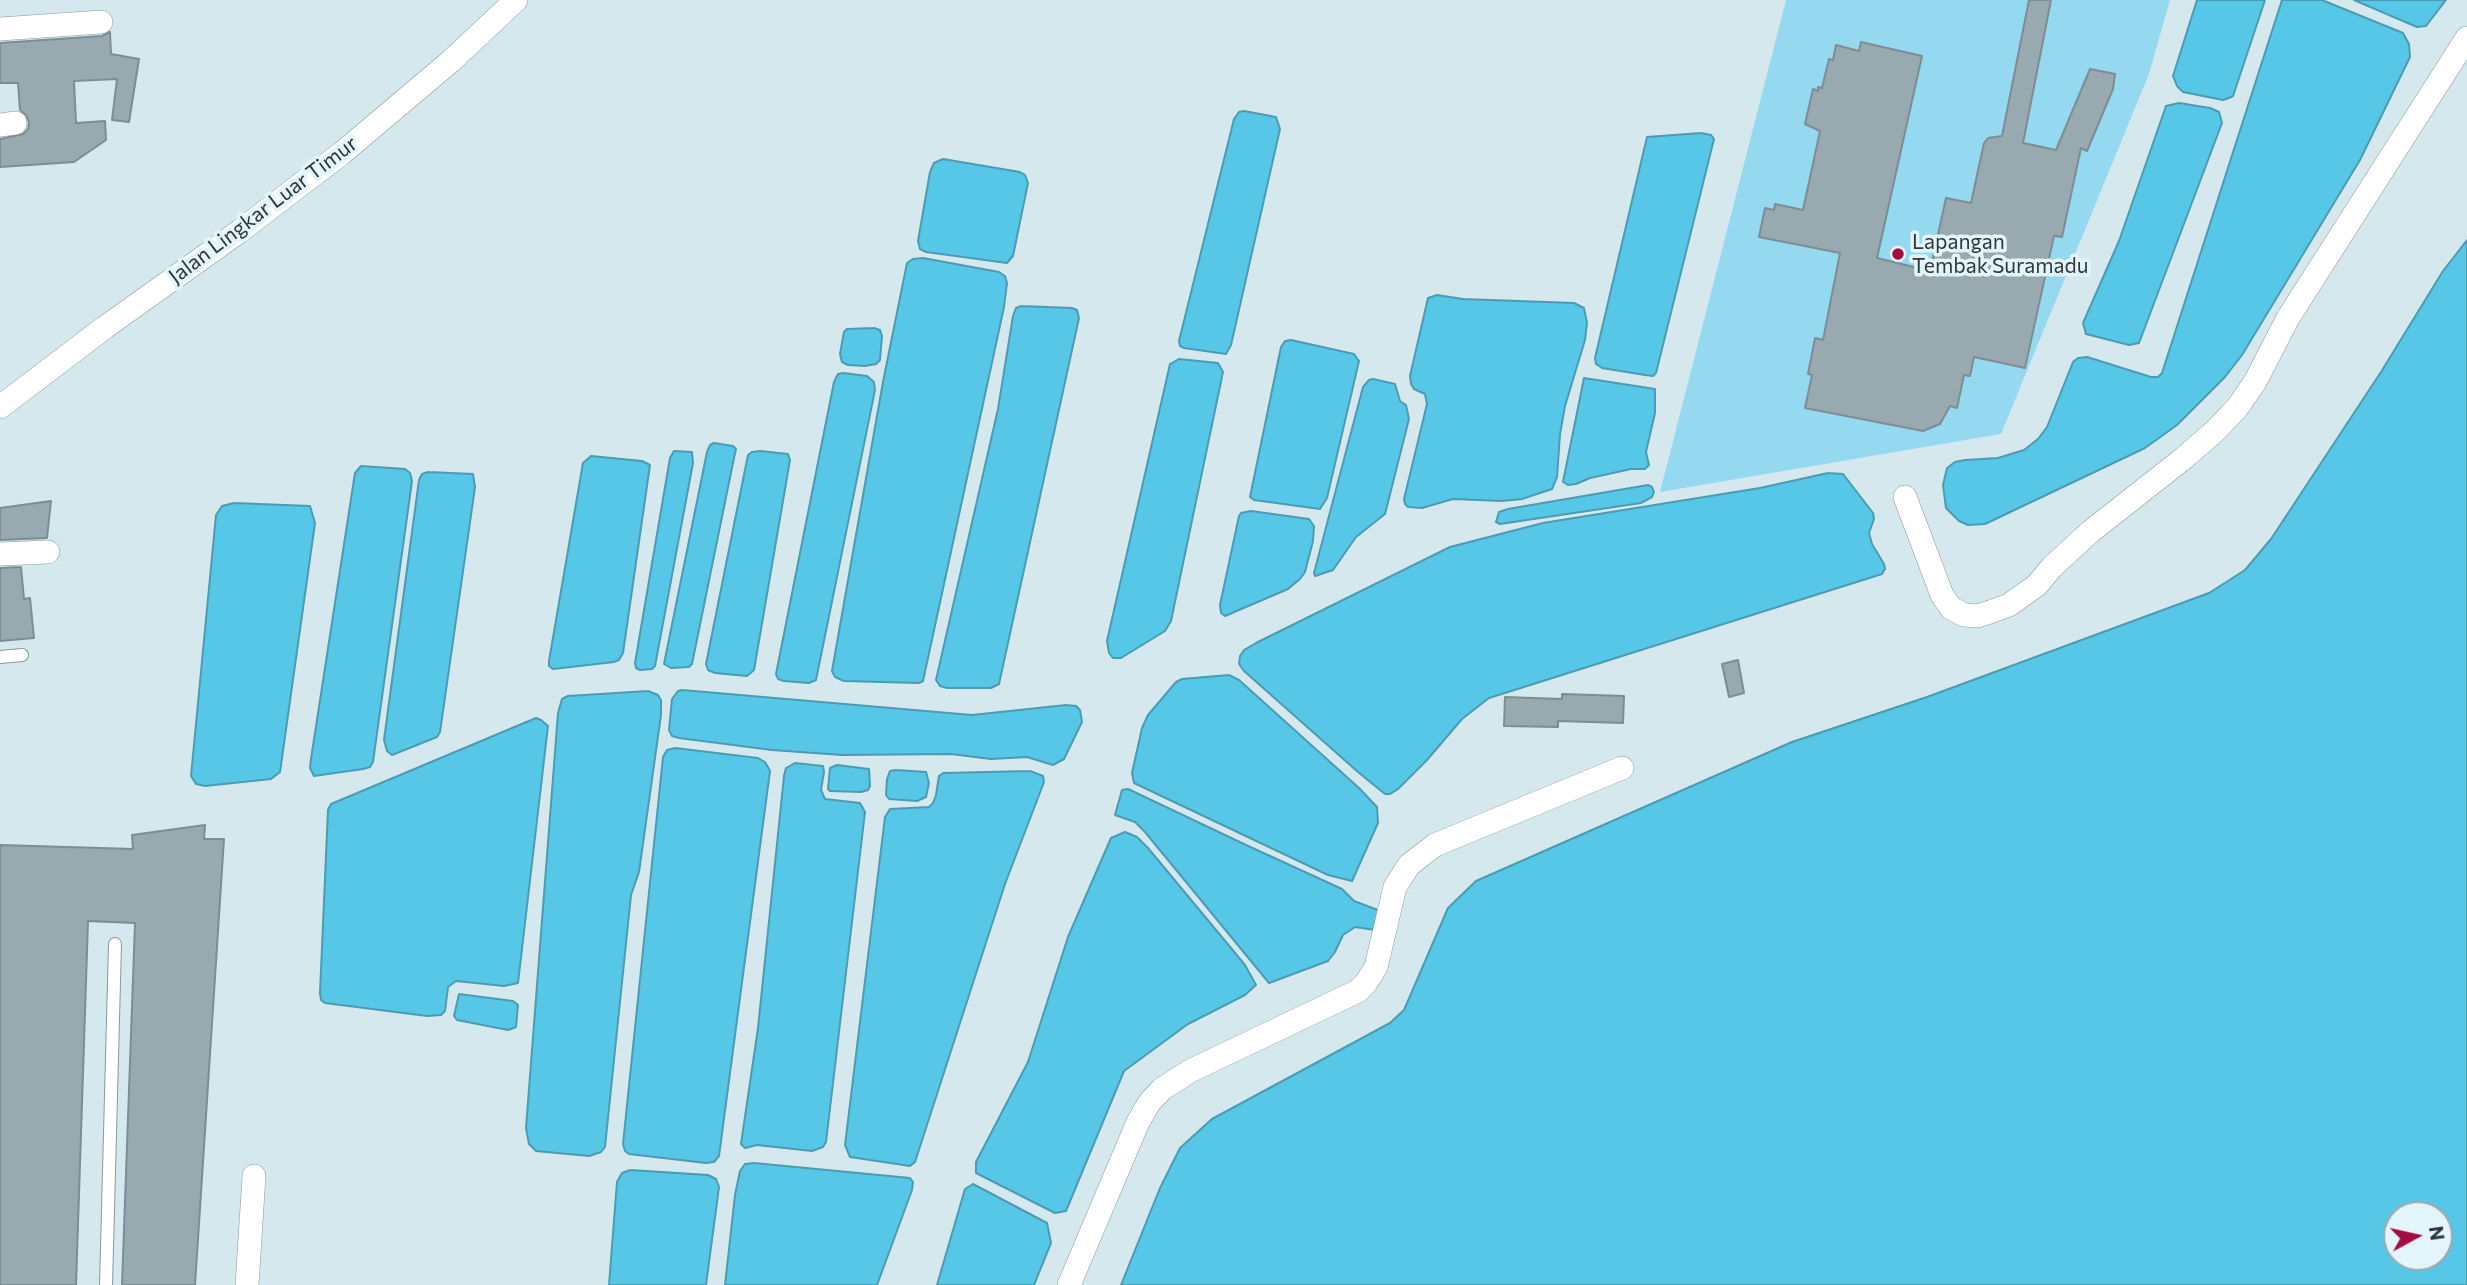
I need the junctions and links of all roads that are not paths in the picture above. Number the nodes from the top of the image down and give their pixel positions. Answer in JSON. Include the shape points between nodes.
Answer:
{"nodes":[{"id":1,"x":516,"y":0,"type":"edge"},
{"id":2,"x":101,"y":22,"type":"dead end"},
{"id":3,"x":0,"y":29,"type":"edge"},
{"id":4,"x":2467,"y":38,"type":"edge"},
{"id":5,"x":0,"y":408,"type":"edge"},
{"id":6,"x":1905,"y":497,"type":"dead end"},
{"id":7,"x":48,"y":552,"type":"dead end"},
{"id":8,"x":0,"y":554,"type":"edge"},
{"id":9,"x":22,"y":654,"type":"dead end"},
{"id":10,"x":0,"y":657,"type":"edge"},
{"id":11,"x":1622,"y":768,"type":"dead end"},
{"id":12,"x":115,"y":944,"type":"dead end"},
{"id":13,"x":254,"y":1176,"type":"dead end"},
{"id":14,"x":106,"y":1285,"type":"edge"},
{"id":15,"x":247,"y":1285,"type":"edge"},
{"id":16,"x":1069,"y":1285,"type":"edge"}],
"edges":[{"from":1,"to":5,"type":"street","name":"Jalan Lingkar Luar Timur","via":[[342,153]]},
{"from":2,"to":3,"type":"street"},
{"from":4,"to":6,"type":"street","via":[[2288,318],[2237,408],[2090,532],[2037,585],[2010,605],[1977,616],[1951,608]]},
{"from":7,"to":8,"type":"street"},
{"from":9,"to":10,"type":"lane"},
{"from":11,"to":16,"type":"street","via":[[1435,845],[1409,865],[1395,887],[1376,967],[1366,983],[1162,1089],[1138,1122]]},
{"from":12,"to":14,"type":"lane"},
{"from":13,"to":15,"type":"street"}]}
